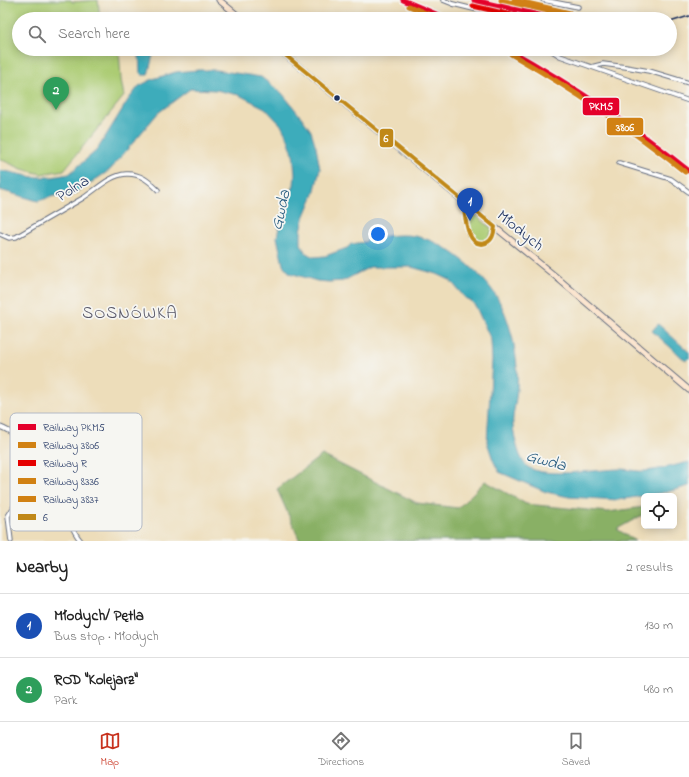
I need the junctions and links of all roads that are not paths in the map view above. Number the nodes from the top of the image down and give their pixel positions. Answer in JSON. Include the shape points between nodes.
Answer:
{"nodes":[{"id":1,"x":219,"y":0,"type":"edge"},
{"id":2,"x":443,"y":0,"type":"edge"},
{"id":3,"x":543,"y":0,"type":"edge"},
{"id":4,"x":578,"y":7,"type":"dead end"},
{"id":5,"x":234,"y":12,"type":"edge"},
{"id":6,"x":486,"y":12,"type":"edge"},
{"id":7,"x":286,"y":56,"type":"edge"},
{"id":8,"x":560,"y":56,"type":"edge"},
{"id":9,"x":591,"y":67,"type":"junction"},
{"id":10,"x":689,"y":83,"type":"edge"},
{"id":11,"x":689,"y":101,"type":"edge"},
{"id":12,"x":619,"y":163,"type":"dead end"},
{"id":13,"x":158,"y":190,"type":"dead end"},
{"id":14,"x":689,"y":192,"type":"edge"},
{"id":15,"x":463,"y":202,"type":"junction"},
{"id":16,"x":495,"y":227,"type":"junction"},
{"id":17,"x":0,"y":234,"type":"edge"},
{"id":18,"x":689,"y":390,"type":"edge"},
{"id":19,"x":0,"y":427,"type":"edge"},
{"id":20,"x":10,"y":433,"type":"edge"},
{"id":21,"x":10,"y":512,"type":"edge"},
{"id":22,"x":75,"y":531,"type":"edge"},
{"id":23,"x":11,"y":541,"type":"edge"},
{"id":24,"x":82,"y":541,"type":"edge"}],
"edges":[{"from":1,"to":5,"type":"street"},
{"from":2,"to":6,"type":"street"},
{"from":3,"to":4,"type":"street"},
{"from":7,"to":15,"type":"street","name":"Młodych"},
{"from":8,"to":9,"type":"street"},
{"from":9,"to":10,"type":"street","via":[[603,64],[626,67]]},
{"from":9,"to":11,"type":"street"},
{"from":12,"to":14,"type":"street","via":[[671,179]]},
{"from":13,"to":17,"type":"street","name":"Polna","via":[[140,176],[121,175],[16,237],[9,238]]},
{"from":15,"to":16,"type":"street","name":"Młodych"},
{"from":15,"to":16,"type":"street","via":[[472,240],[478,244],[487,243],[493,237]]},
{"from":16,"to":18,"type":"street","name":"Młodych"},
{"from":19,"to":20,"type":"street"},
{"from":21,"to":23,"type":"street","via":[[8,516]]},
{"from":22,"to":24,"type":"street"}]}
